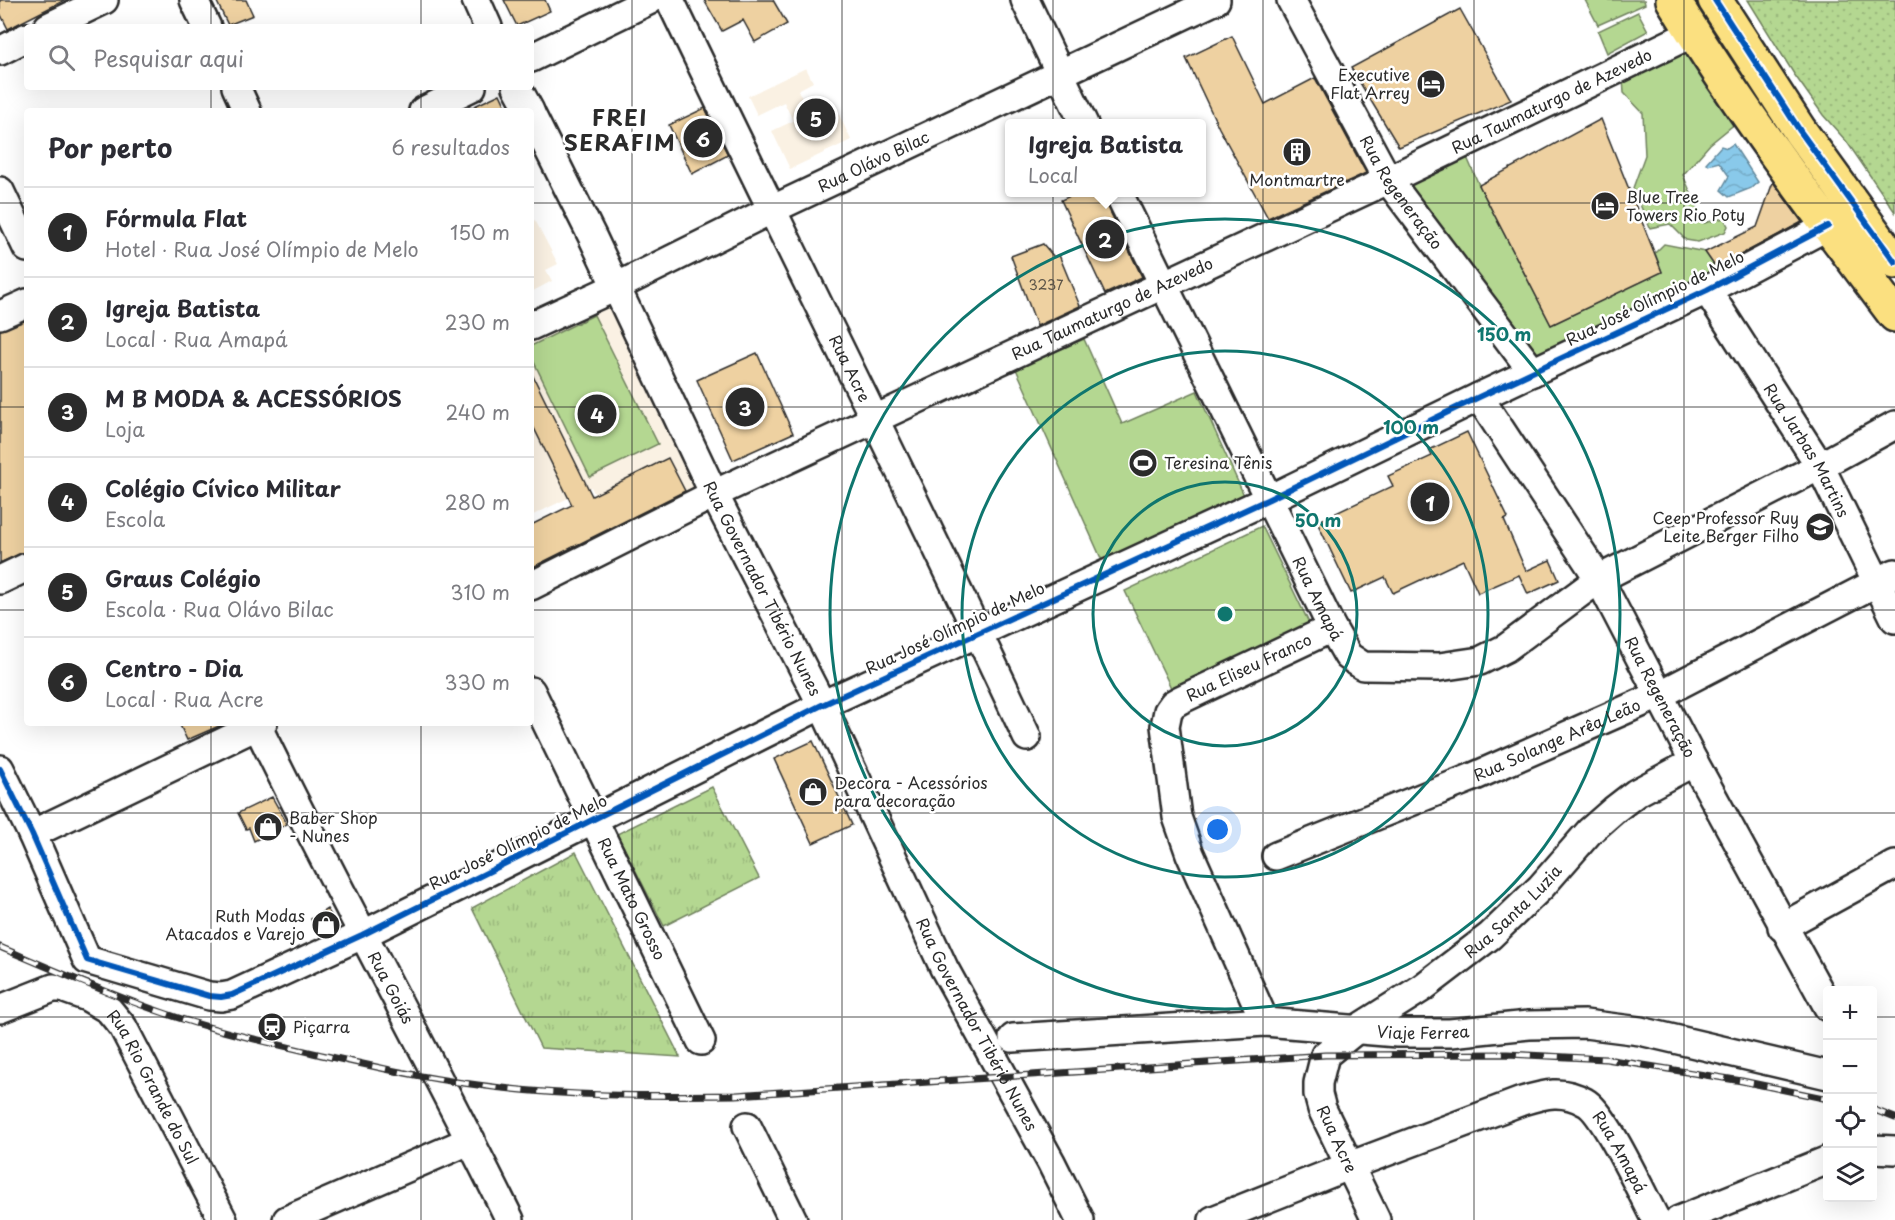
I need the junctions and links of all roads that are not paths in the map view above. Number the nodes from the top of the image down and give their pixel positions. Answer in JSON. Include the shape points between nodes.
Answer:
{"nodes":[{"id":1,"x":104,"y":0,"type":"edge"},
{"id":2,"x":194,"y":0,"type":"edge"},
{"id":3,"x":476,"y":0,"type":"edge"},
{"id":4,"x":650,"y":0,"type":"edge"},
{"id":5,"x":670,"y":0,"type":"edge"},
{"id":6,"x":1025,"y":0,"type":"edge"},
{"id":7,"x":1216,"y":0,"type":"edge"},
{"id":8,"x":1291,"y":0,"type":"edge"},
{"id":9,"x":1673,"y":0,"type":"edge"},
{"id":10,"x":1715,"y":0,"type":"edge"},
{"id":11,"x":54,"y":24,"type":"edge"},
{"id":12,"x":206,"y":24,"type":"edge"},
{"id":13,"x":488,"y":24,"type":"edge"},
{"id":14,"x":1693,"y":33,"type":"junction"},
{"id":15,"x":24,"y":39,"type":"edge"},
{"id":16,"x":0,"y":51,"type":"edge"},
{"id":17,"x":534,"y":57,"type":"edge"},
{"id":18,"x":1059,"y":74,"type":"junction"},
{"id":19,"x":237,"y":90,"type":"edge"},
{"id":20,"x":466,"y":90,"type":"edge"},
{"id":21,"x":519,"y":90,"type":"edge"},
{"id":22,"x":246,"y":108,"type":"edge"},
{"id":23,"x":429,"y":108,"type":"edge"},
{"id":24,"x":528,"y":108,"type":"edge"},
{"id":25,"x":1082,"y":119,"type":"edge"},
{"id":26,"x":534,"y":120,"type":"edge"},
{"id":27,"x":1800,"y":131,"type":"junction"},
{"id":28,"x":1772,"y":150,"type":"junction"},
{"id":29,"x":1388,"y":180,"type":"junction"},
{"id":30,"x":0,"y":191,"type":"edge"},
{"id":31,"x":1120,"y":197,"type":"edge"},
{"id":32,"x":771,"y":210,"type":"junction"},
{"id":33,"x":1828,"y":226,"type":"junction"},
{"id":34,"x":24,"y":242,"type":"edge"},
{"id":35,"x":1895,"y":262,"type":"edge"},
{"id":36,"x":1164,"y":285,"type":"junction"},
{"id":37,"x":616,"y":286,"type":"junction"},
{"id":38,"x":1707,"y":290,"type":"junction"},
{"id":39,"x":24,"y":304,"type":"edge"},
{"id":40,"x":0,"y":315,"type":"edge"},
{"id":41,"x":1895,"y":315,"type":"edge"},
{"id":42,"x":534,"y":325,"type":"edge"},
{"id":43,"x":1533,"y":372,"type":"junction"},
{"id":44,"x":1479,"y":397,"type":"junction"},
{"id":45,"x":874,"y":419,"type":"junction"},
{"id":46,"x":1895,"y":425,"type":"edge"},
{"id":47,"x":1820,"y":466,"type":"junction"},
{"id":48,"x":714,"y":494,"type":"junction"},
{"id":49,"x":1269,"y":499,"type":"junction"},
{"id":50,"x":24,"y":568,"type":"edge"},
{"id":51,"x":1886,"y":578,"type":"edge"},
{"id":52,"x":1599,"y":579,"type":"junction"},
{"id":53,"x":0,"y":580,"type":"edge"},
{"id":54,"x":534,"y":584,"type":"edge"},
{"id":55,"x":1895,"y":619,"type":"edge"},
{"id":56,"x":1332,"y":628,"type":"junction"},
{"id":57,"x":978,"y":633,"type":"junction"},
{"id":58,"x":1659,"y":694,"type":"junction"},
{"id":59,"x":534,"y":697,"type":"edge"},
{"id":60,"x":822,"y":705,"type":"junction"},
{"id":61,"x":255,"y":726,"type":"edge"},
{"id":62,"x":260,"y":726,"type":"edge"},
{"id":63,"x":1027,"y":737,"type":"dead end"},
{"id":64,"x":1694,"y":762,"type":"junction"},
{"id":65,"x":0,"y":769,"type":"edge"},
{"id":66,"x":593,"y":819,"type":"junction"},
{"id":67,"x":32,"y":834,"type":"junction"},
{"id":68,"x":1276,"y":856,"type":"dead end"},
{"id":69,"x":1895,"y":864,"type":"edge"},
{"id":70,"x":1782,"y":927,"type":"junction"},
{"id":71,"x":362,"y":934,"type":"junction"},
{"id":72,"x":1823,"y":1000,"type":"edge"},
{"id":73,"x":0,"y":1009,"type":"edge"},
{"id":74,"x":1265,"y":1022,"type":"junction"},
{"id":75,"x":1357,"y":1029,"type":"junction"},
{"id":76,"x":1013,"y":1038,"type":"dead end"},
{"id":77,"x":701,"y":1041,"type":"dead end"},
{"id":78,"x":1325,"y":1055,"type":"joint"},
{"id":79,"x":1823,"y":1074,"type":"edge"},
{"id":80,"x":747,"y":1126,"type":"dead end"},
{"id":81,"x":471,"y":1140,"type":"junction"},
{"id":82,"x":1877,"y":1149,"type":"edge"},
{"id":83,"x":1895,"y":1150,"type":"edge"},
{"id":84,"x":1823,"y":1162,"type":"edge"},
{"id":85,"x":1349,"y":1166,"type":"junction"},
{"id":86,"x":223,"y":1220,"type":"edge"},
{"id":87,"x":287,"y":1220,"type":"edge"},
{"id":88,"x":510,"y":1220,"type":"edge"},
{"id":89,"x":793,"y":1220,"type":"edge"},
{"id":90,"x":1080,"y":1220,"type":"edge"},
{"id":91,"x":1214,"y":1220,"type":"edge"},
{"id":92,"x":1376,"y":1220,"type":"edge"},
{"id":93,"x":1656,"y":1220,"type":"edge"},
{"id":94,"x":1679,"y":1220,"type":"edge"}],
"edges":[{"from":1,"to":11,"type":"street"},
{"from":2,"to":12,"type":"street"},
{"from":3,"to":13,"type":"street"},
{"from":4,"to":17,"type":"street"},
{"from":5,"to":32,"type":"street","name":"Rua Acre"},
{"from":6,"to":18,"type":"street"},
{"from":7,"to":18,"type":"street","name":"Rua Olávo Bilac"},
{"from":8,"to":29,"type":"street","name":"Rua Regeneração"},
{"from":9,"to":14,"type":"main road"},
{"from":10,"to":27,"type":"main road"},
{"from":14,"to":28,"type":"main road"},
{"from":14,"to":29,"type":"street","name":"Rua Taumaturgo de Azevedo"},
{"from":15,"to":16,"type":"street"},
{"from":18,"to":25,"type":"street"},
{"from":18,"to":32,"type":"street","name":"Rua Olávo Bilac"},
{"from":19,"to":22,"type":"street"},
{"from":20,"to":23,"type":"street"},
{"from":21,"to":24,"type":"street","name":"Rua Governador Tibério Nunes"},
{"from":26,"to":37,"type":"street","name":"Rua Governador Tibério Nunes"},
{"from":27,"to":28,"type":"main road"},
{"from":27,"to":35,"type":"main road"},
{"from":28,"to":33,"type":"main road"},
{"from":29,"to":36,"type":"street","name":"Rua Taumaturgo de Azevedo"},
{"from":29,"to":43,"type":"street","name":"Rua Regeneração"},
{"from":30,"to":34,"type":"street"},
{"from":31,"to":36,"type":"street","name":"Rua Amapá"},
{"from":32,"to":37,"type":"street","name":"Rua Olávo Bilac"},
{"from":32,"to":45,"type":"street","name":"Rua Acre"},
{"from":33,"to":38,"type":"street","name":"Rua José Olímpio de Melo"},
{"from":33,"to":41,"type":"main road"},
{"from":36,"to":45,"type":"street","name":"Rua Taumaturgo de Azevedo"},
{"from":36,"to":49,"type":"street","name":"Rua Amapá"},
{"from":37,"to":42,"type":"street","name":"Rua Olávo Bilac"},
{"from":37,"to":48,"type":"street","name":"Rua Governador Tibério Nunes"},
{"from":38,"to":43,"type":"street","name":"Rua José Olímpio de Melo"},
{"from":38,"to":47,"type":"street","name":"Rua Jarbas Martins"},
{"from":39,"to":40,"type":"street"},
{"from":43,"to":44,"type":"street","name":"Rua José Olímpio de Melo"},
{"from":44,"to":49,"type":"street","name":"Rua José Olímpio de Melo"},
{"from":44,"to":52,"type":"street","name":"Rua Regeneração"},
{"from":45,"to":48,"type":"street","name":"Rua Taumaturgo de Azevedo"},
{"from":45,"to":57,"type":"street","name":"Rua Acre"},
{"from":46,"to":47,"type":"street"},
{"from":47,"to":51,"type":"street","name":"Rua Jarbas Martins"},
{"from":47,"to":52,"type":"street"},
{"from":48,"to":54,"type":"street","name":"Rua Taumaturgo de Azevedo"},
{"from":48,"to":60,"type":"street","name":"Rua Governador Tibério Nunes"},
{"from":49,"to":56,"type":"street","name":"Rua Amapá"},
{"from":49,"to":57,"type":"street","name":"Rua José Olímpio de Melo"},
{"from":50,"to":53,"type":"street"},
{"from":51,"to":55,"type":"street","name":"Rua Jarbas Martins"},
{"from":51,"to":58,"type":"street","name":"Rua Solange Arêa Leão"},
{"from":52,"to":56,"type":"street","name":"Rua Amapá","via":[[1506,648],[1480,661],[1439,667],[1363,666],[1348,656]]},
{"from":52,"to":58,"type":"street","name":"Rua Regeneração"},
{"from":56,"to":74,"type":"street","name":"Rua Eliseu Franco","via":[[1173,704],[1165,726],[1177,817]]},
{"from":57,"to":60,"type":"street","name":"Rua José Olímpio de Melo"},
{"from":57,"to":63,"type":"street","name":"Rua Acre"},
{"from":58,"to":64,"type":"street","name":"Rua Regeneração"},
{"from":58,"to":68,"type":"street","name":"Rua Solange Arêa Leão","via":[[1473,777]]},
{"from":59,"to":66,"type":"street","name":"Rua Mato Grosso"},
{"from":60,"to":66,"type":"street","name":"Rua José Olímpio de Melo"},
{"from":60,"to":90,"type":"street","name":"Rua Governador Tibério Nunes","via":[[944,968]]},
{"from":61,"to":67,"type":"street"},
{"from":62,"to":71,"type":"street","name":"Rua Goiás"},
{"from":64,"to":70,"type":"street","name":"Rua Regeneração"},
{"from":64,"to":75,"type":"street","name":"Rua Santa Luzia","via":[[1636,793],[1614,810],[1490,936],[1422,988]]},
{"from":65,"to":67,"type":"street"},
{"from":66,"to":71,"type":"street","name":"Rua José Olímpio de Melo"},
{"from":66,"to":77,"type":"street","name":"Rua Mato Grosso"},
{"from":67,"to":71,"type":"street","name":"Rua José Olímpio de Melo","via":[[87,960],[221,997]]},
{"from":69,"to":70,"type":"street"},
{"from":70,"to":72,"type":"street","name":"Rua Regeneração"},
{"from":71,"to":81,"type":"street","name":"Rua Goiás"},
{"from":73,"to":86,"type":"street","name":"Rua Rio Grande do Sul","via":[[52,988],[62,988],[109,1010],[123,1027]]},
{"from":74,"to":75,"type":"street","name":"Viaje Ferrea"},
{"from":74,"to":76,"type":"street","name":"Viaje Ferrea"},
{"from":75,"to":78,"type":"street","name":"Rua Santa Luzia"},
{"from":75,"to":79,"type":"street","name":"Viaje Ferrea","via":[[1450,1033],[1585,1024],[1640,1031]]},
{"from":78,"to":85,"type":"street","name":"Rua Acre","via":[[1317,1094]]},
{"from":80,"to":89,"type":"street"},
{"from":81,"to":87,"type":"street"},
{"from":81,"to":88,"type":"street","name":"Rua Goiás"},
{"from":82,"to":83,"type":"street"},
{"from":84,"to":94,"type":"street"},
{"from":85,"to":91,"type":"street"},
{"from":85,"to":92,"type":"street","name":"Rua Acre"},
{"from":85,"to":93,"type":"street","name":"Rua Amapá","via":[[1522,1101],[1548,1093],[1569,1096],[1586,1102],[1602,1119]]}]}
